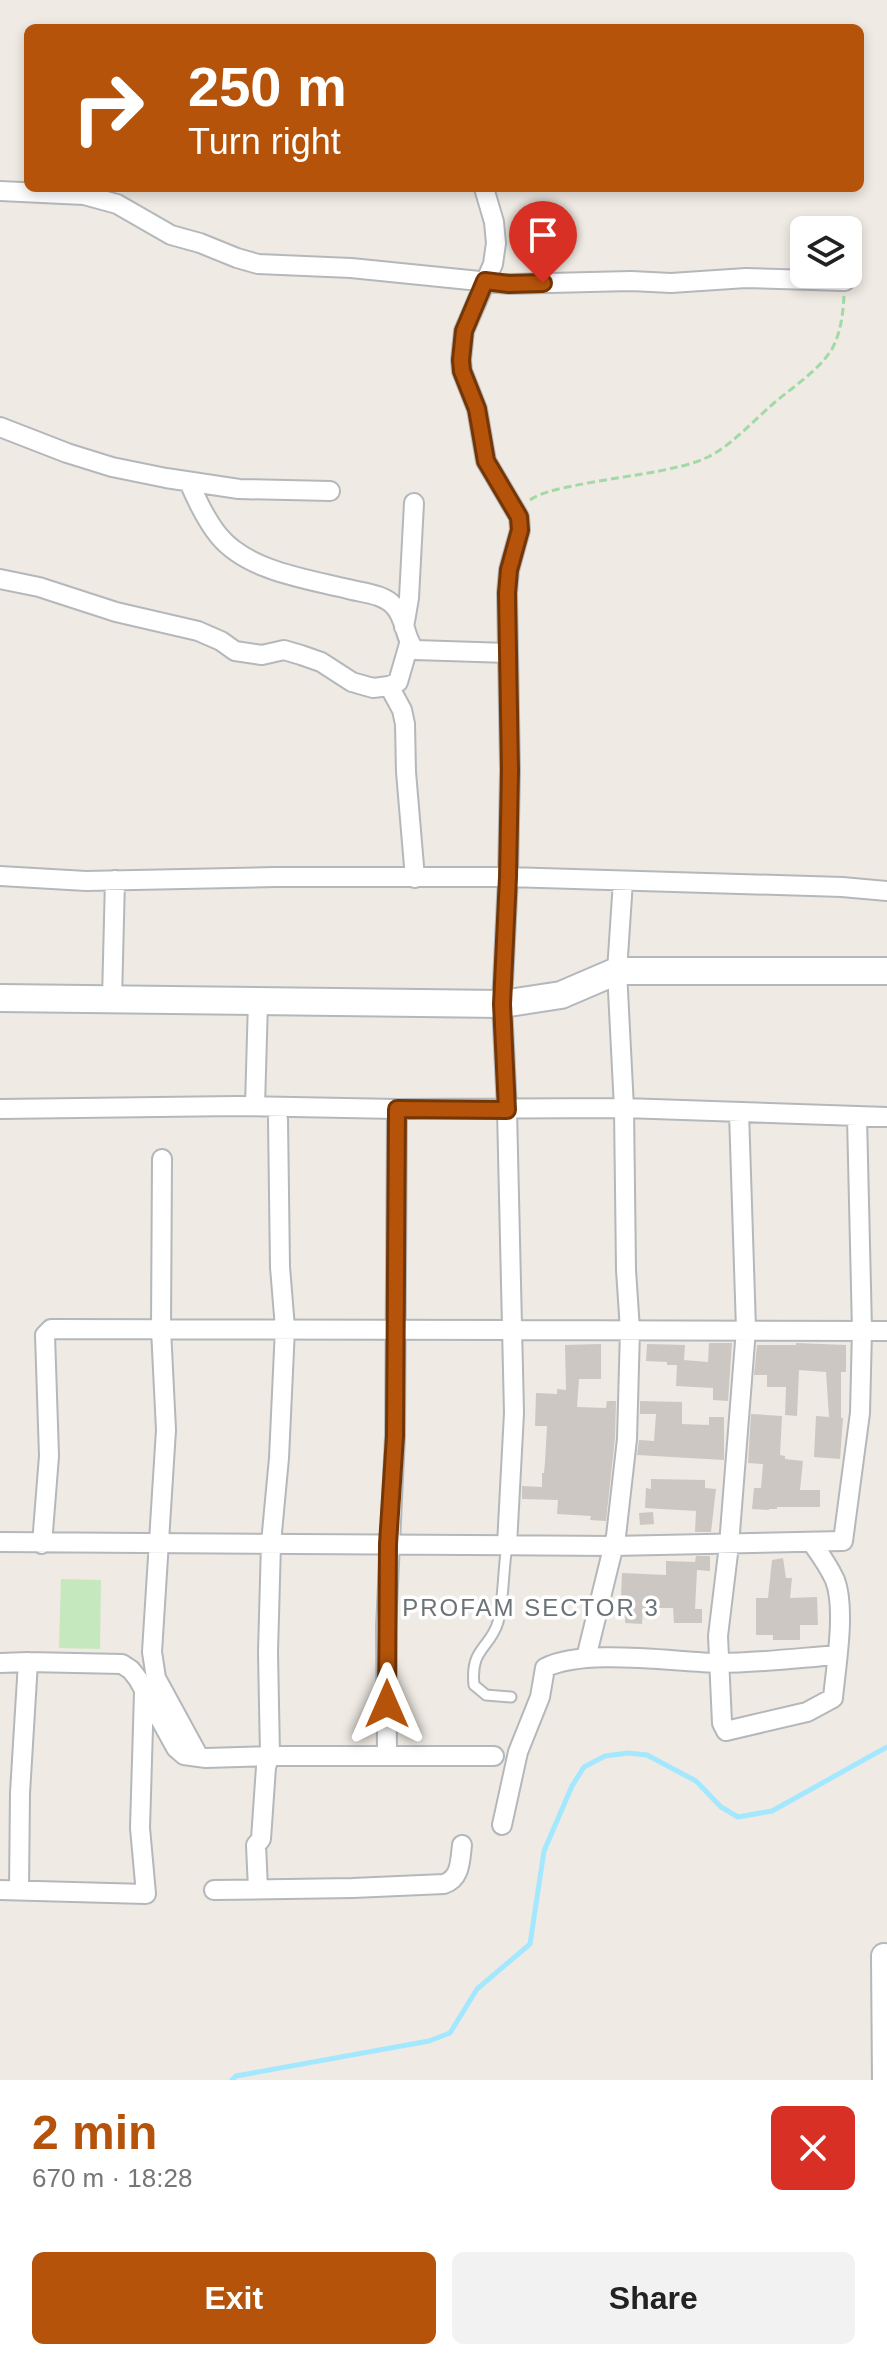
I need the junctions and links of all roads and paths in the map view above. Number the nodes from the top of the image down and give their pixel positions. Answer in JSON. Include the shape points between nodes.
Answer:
{"nodes":[{"id":1,"x":0,"y":191,"type":"edge"},
{"id":2,"x":485,"y":192,"type":"edge"},
{"id":3,"x":790,"y":279,"type":"edge"},
{"id":4,"x":485,"y":281,"type":"junction"},
{"id":5,"x":844,"y":288,"type":"edge"},
{"id":6,"x":0,"y":427,"type":"edge"},
{"id":7,"x":189,"y":482,"type":"junction"},
{"id":8,"x":330,"y":491,"type":"dead end"},
{"id":9,"x":414,"y":503,"type":"dead end"},
{"id":10,"x":519,"y":517,"type":"junction"},
{"id":11,"x":0,"y":579,"type":"edge"},
{"id":12,"x":406,"y":635,"type":"junction"},
{"id":13,"x":508,"y":653,"type":"junction"},
{"id":14,"x":389,"y":686,"type":"junction"},
{"id":15,"x":0,"y":876,"type":"edge"},
{"id":16,"x":508,"y":877,"type":"junction"},
{"id":17,"x":415,"y":878,"type":"junction"},
{"id":18,"x":115,"y":880,"type":"junction"},
{"id":19,"x":623,"y":881,"type":"junction"},
{"id":20,"x":887,"y":891,"type":"edge"},
{"id":21,"x":617,"y":971,"type":"junction"},
{"id":22,"x":887,"y":971,"type":"edge"},
{"id":23,"x":0,"y":998,"type":"edge"},
{"id":24,"x":112,"y":999,"type":"junction"},
{"id":25,"x":258,"y":1001,"type":"junction"},
{"id":26,"x":502,"y":1004,"type":"junction"},
{"id":27,"x":255,"y":1106,"type":"junction"},
{"id":28,"x":624,"y":1108,"type":"junction"},
{"id":29,"x":0,"y":1109,"type":"edge"},
{"id":30,"x":397,"y":1109,"type":"junction"},
{"id":31,"x":507,"y":1110,"type":"junction"},
{"id":32,"x":739,"y":1112,"type":"junction"},
{"id":33,"x":857,"y":1117,"type":"junction"},
{"id":34,"x":887,"y":1117,"type":"edge"},
{"id":35,"x":278,"y":1119,"type":"dead end"},
{"id":36,"x":162,"y":1159,"type":"dead end"},
{"id":37,"x":285,"y":1328,"type":"junction"},
{"id":38,"x":397,"y":1328,"type":"junction"},
{"id":39,"x":513,"y":1328,"type":"junction"},
{"id":40,"x":161,"y":1329,"type":"junction"},
{"id":41,"x":746,"y":1329,"type":"junction"},
{"id":42,"x":630,"y":1330,"type":"junction"},
{"id":43,"x":862,"y":1330,"type":"junction"},
{"id":44,"x":887,"y":1331,"type":"edge"},
{"id":45,"x":0,"y":1542,"type":"edge"},
{"id":46,"x":271,"y":1543,"type":"junction"},
{"id":47,"x":812,"y":1543,"type":"junction"},
{"id":48,"x":42,"y":1544,"type":"junction"},
{"id":49,"x":157,"y":1544,"type":"junction"},
{"id":50,"x":388,"y":1544,"type":"junction"},
{"id":51,"x":507,"y":1545,"type":"junction"},
{"id":52,"x":729,"y":1545,"type":"junction"},
{"id":53,"x":613,"y":1546,"type":"junction"},
{"id":54,"x":837,"y":1655,"type":"junction"},
{"id":55,"x":586,"y":1658,"type":"junction"},
{"id":56,"x":28,"y":1662,"type":"junction"},
{"id":57,"x":0,"y":1663,"type":"edge"},
{"id":58,"x":720,"y":1663,"type":"junction"},
{"id":59,"x":144,"y":1693,"type":"junction"},
{"id":60,"x":511,"y":1697,"type":"dead end"},
{"id":61,"x":387,"y":1755,"type":"junction"},
{"id":62,"x":270,"y":1756,"type":"junction"},
{"id":63,"x":494,"y":1756,"type":"dead end"},
{"id":64,"x":199,"y":1757,"type":"junction"},
{"id":65,"x":502,"y":1825,"type":"dead end"},
{"id":66,"x":462,"y":1845,"type":"dead end"},
{"id":67,"x":258,"y":1889,"type":"junction"},
{"id":68,"x":9,"y":1890,"type":"edge"},
{"id":69,"x":214,"y":1890,"type":"dead end"},
{"id":70,"x":884,"y":1956,"type":"dead end"},
{"id":71,"x":885,"y":2080,"type":"edge"}],
"edges":[{"from":1,"to":4,"type":"street","via":[[84,195],[117,204],[171,235],[258,264]]},
{"from":2,"to":4,"type":"street","via":[[496,243]]},
{"from":3,"to":4,"type":"street"},
{"from":4,"to":10,"type":"street","via":[[464,331],[462,371],[477,409],[486,461]]},
{"from":5,"to":10,"type":"path","via":[[842,321],[829,353],[723,448],[672,468],[534,497]]},
{"from":6,"to":7,"type":"street","via":[[112,467]]},
{"from":7,"to":8,"type":"street"},
{"from":7,"to":12,"type":"street","via":[[209,521],[237,553],[298,579],[383,599],[394,605]]},
{"from":9,"to":12,"type":"street"},
{"from":10,"to":13,"type":"street","via":[[509,570]]},
{"from":11,"to":14,"type":"street","via":[[198,631],[235,651],[262,655],[284,650],[321,662],[352,682]]},
{"from":12,"to":13,"type":"street","via":[[415,650]]},
{"from":12,"to":14,"type":"street","via":[[398,682]]},
{"from":13,"to":16,"type":"street"},
{"from":14,"to":17,"type":"street","via":[[405,724]]},
{"from":15,"to":18,"type":"street"},
{"from":16,"to":17,"type":"street"},
{"from":16,"to":19,"type":"street"},
{"from":16,"to":26,"type":"street"},
{"from":17,"to":18,"type":"street"},
{"from":18,"to":24,"type":"street"},
{"from":19,"to":20,"type":"street"},
{"from":19,"to":21,"type":"street"},
{"from":21,"to":22,"type":"main road"},
{"from":21,"to":26,"type":"main road","via":[[561,995]]},
{"from":21,"to":28,"type":"street"},
{"from":23,"to":24,"type":"main road"},
{"from":24,"to":25,"type":"main road"},
{"from":25,"to":26,"type":"main road"},
{"from":25,"to":27,"type":"street"},
{"from":26,"to":31,"type":"street"},
{"from":27,"to":29,"type":"street"},
{"from":27,"to":30,"type":"street"},
{"from":28,"to":31,"type":"street"},
{"from":28,"to":32,"type":"street"},
{"from":28,"to":42,"type":"street"},
{"from":30,"to":31,"type":"street"},
{"from":30,"to":38,"type":"street"},
{"from":31,"to":39,"type":"street"},
{"from":32,"to":33,"type":"street"},
{"from":32,"to":41,"type":"street"},
{"from":33,"to":34,"type":"street"},
{"from":33,"to":43,"type":"street"},
{"from":35,"to":37,"type":"street"},
{"from":36,"to":40,"type":"street"},
{"from":37,"to":38,"type":"street"},
{"from":37,"to":40,"type":"street"},
{"from":37,"to":46,"type":"street"},
{"from":38,"to":39,"type":"street"},
{"from":38,"to":50,"type":"street"},
{"from":39,"to":42,"type":"street"},
{"from":39,"to":51,"type":"street"},
{"from":40,"to":48,"type":"street","via":[[60,1328],[45,1335],[49,1456]]},
{"from":40,"to":49,"type":"street","via":[[166,1430]]},
{"from":41,"to":42,"type":"street"},
{"from":41,"to":43,"type":"street"},
{"from":41,"to":52,"type":"street"},
{"from":42,"to":53,"type":"street","via":[[627,1439]]},
{"from":43,"to":44,"type":"street"},
{"from":43,"to":47,"type":"street","via":[[860,1413],[843,1541]]},
{"from":45,"to":48,"type":"street"},
{"from":46,"to":49,"type":"street"},
{"from":46,"to":50,"type":"street"},
{"from":46,"to":62,"type":"street"},
{"from":47,"to":52,"type":"street"},
{"from":47,"to":54,"type":"street","via":[[835,1581]]},
{"from":48,"to":49,"type":"street"},
{"from":49,"to":64,"type":"street","via":[[152,1652],[156,1678]]},
{"from":50,"to":51,"type":"street"},
{"from":50,"to":61,"type":"street"},
{"from":51,"to":53,"type":"street"},
{"from":51,"to":60,"type":"lane","via":[[497,1624],[472,1670],[474,1685],[486,1695]]},
{"from":52,"to":53,"type":"street"},
{"from":52,"to":58,"type":"street","via":[[718,1636]]},
{"from":53,"to":55,"type":"street"},
{"from":54,"to":58,"type":"street"},
{"from":54,"to":58,"type":"street","via":[[833,1698],[807,1712],[726,1731]]},
{"from":55,"to":58,"type":"street"},
{"from":55,"to":65,"type":"street","via":[[545,1668]]},
{"from":56,"to":57,"type":"street"},
{"from":56,"to":59,"type":"street","via":[[122,1664]]},
{"from":56,"to":68,"type":"street"},
{"from":59,"to":64,"type":"street","via":[[176,1748]]},
{"from":59,"to":68,"type":"street","via":[[140,1828],[146,1894]]},
{"from":61,"to":62,"type":"street"},
{"from":61,"to":63,"type":"street"},
{"from":62,"to":64,"type":"street"},
{"from":62,"to":67,"type":"street","via":[[261,1839],[256,1845]]},
{"from":66,"to":67,"type":"street","via":[[457,1876],[444,1884]]},
{"from":67,"to":69,"type":"street"},
{"from":70,"to":71,"type":"street"}]}
